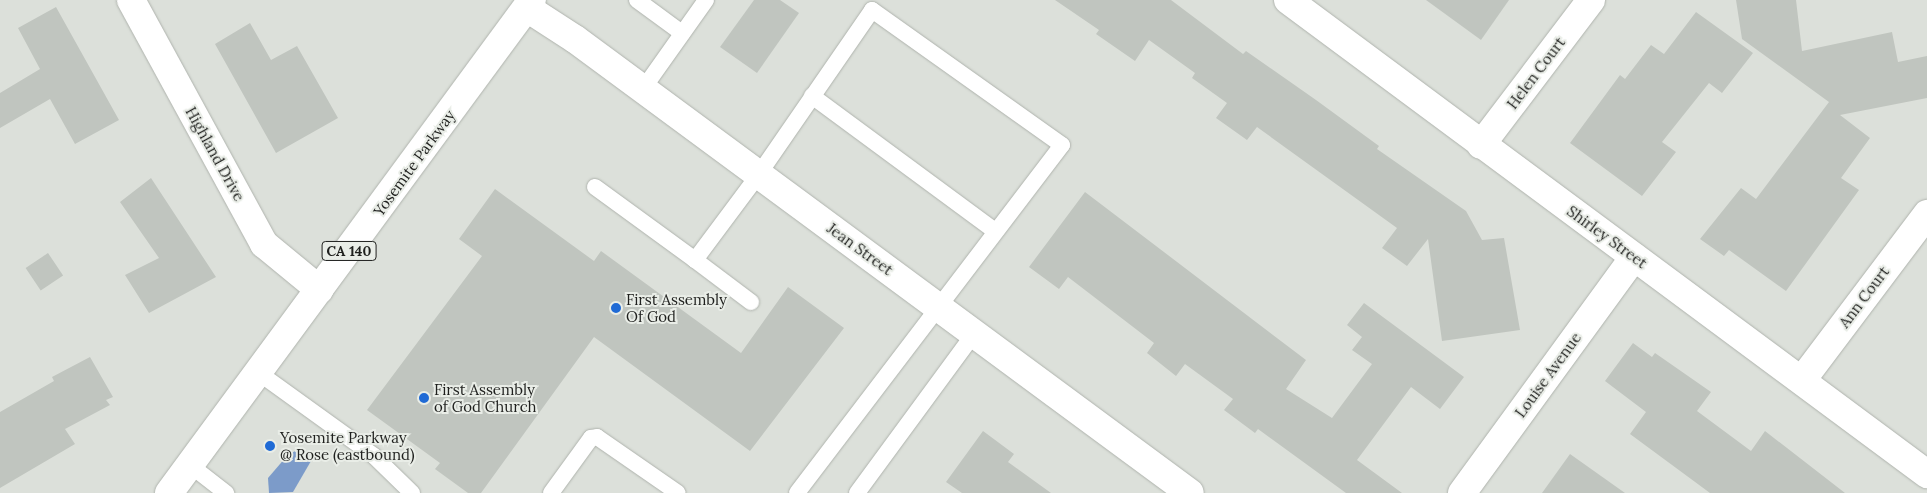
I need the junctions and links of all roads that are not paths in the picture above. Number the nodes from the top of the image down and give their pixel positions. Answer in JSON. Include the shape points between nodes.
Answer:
{"nodes":[{"id":1,"x":131,"y":0,"type":"edge"},
{"id":2,"x":637,"y":0,"type":"edge"},
{"id":3,"x":706,"y":0,"type":"edge"},
{"id":4,"x":1288,"y":0,"type":"edge"},
{"id":5,"x":1591,"y":0,"type":"edge"},
{"id":6,"x":525,"y":3,"type":"edge"},
{"id":7,"x":682,"y":33,"type":"junction"},
{"id":8,"x":643,"y":89,"type":"junction"},
{"id":9,"x":812,"y":96,"type":"junction"},
{"id":10,"x":1481,"y":145,"type":"junction"},
{"id":11,"x":759,"y":174,"type":"junction"},
{"id":12,"x":595,"y":187,"type":"dead end"},
{"id":13,"x":1927,"y":214,"type":"edge"},
{"id":14,"x":995,"y":231,"type":"junction"},
{"id":15,"x":1634,"y":256,"type":"junction"},
{"id":16,"x":695,"y":260,"type":"junction"},
{"id":17,"x":320,"y":290,"type":"junction"},
{"id":18,"x":751,"y":302,"type":"dead end"},
{"id":19,"x":940,"y":308,"type":"junction"},
{"id":20,"x":974,"y":334,"type":"junction"},
{"id":21,"x":259,"y":373,"type":"junction"},
{"id":22,"x":1802,"y":380,"type":"junction"},
{"id":23,"x":190,"y":465,"type":"junction"},
{"id":24,"x":1927,"y":474,"type":"edge"},
{"id":25,"x":169,"y":493,"type":"edge"},
{"id":26,"x":226,"y":493,"type":"edge"},
{"id":27,"x":412,"y":493,"type":"edge"},
{"id":28,"x":551,"y":493,"type":"edge"},
{"id":29,"x":678,"y":493,"type":"edge"},
{"id":30,"x":797,"y":493,"type":"edge"},
{"id":31,"x":857,"y":493,"type":"edge"},
{"id":32,"x":1190,"y":493,"type":"edge"},
{"id":33,"x":1462,"y":493,"type":"edge"}],
"edges":[{"from":1,"to":17,"type":"street","name":"Highland Drive","via":[[264,244]]},
{"from":2,"to":7,"type":"lane"},
{"from":3,"to":7,"type":"lane"},
{"from":4,"to":10,"type":"street","name":"Shirley Street"},
{"from":5,"to":10,"type":"street","name":"Helen Court"},
{"from":6,"to":8,"type":"street","name":"Jean Street"},
{"from":6,"to":17,"type":"street","name":"Yosemite Parkway","number":"CA 140"},
{"from":7,"to":8,"type":"lane"},
{"from":8,"to":11,"type":"street","name":"Jean Street"},
{"from":9,"to":11,"type":"lane"},
{"from":9,"to":14,"type":"lane"},
{"from":9,"to":14,"type":"lane","via":[[872,10],[1062,145]]},
{"from":10,"to":15,"type":"street","name":"Shirley Street"},
{"from":11,"to":16,"type":"lane"},
{"from":11,"to":19,"type":"street","name":"Jean Street"},
{"from":12,"to":16,"type":"lane"},
{"from":13,"to":22,"type":"street","name":"Ann Court"},
{"from":14,"to":19,"type":"lane"},
{"from":15,"to":22,"type":"street","name":"Shirley Street"},
{"from":15,"to":33,"type":"street","name":"Louise Avenue"},
{"from":16,"to":18,"type":"lane"},
{"from":17,"to":21,"type":"street","name":"Yosemite Parkway","number":"CA 140"},
{"from":19,"to":20,"type":"street","name":"Jean Street"},
{"from":19,"to":30,"type":"lane"},
{"from":20,"to":31,"type":"lane"},
{"from":20,"to":32,"type":"street","name":"Jean Street"},
{"from":21,"to":23,"type":"street","name":"Yosemite Parkway","number":"CA 140"},
{"from":21,"to":27,"type":"lane","via":[[374,456]]},
{"from":22,"to":24,"type":"street","name":"Shirley Street"},
{"from":23,"to":25,"type":"street","name":"Yosemite Parkway","number":"CA 140"},
{"from":23,"to":26,"type":"lane"},
{"from":28,"to":29,"type":"lane","via":[[592,438],[597,437]]}]}
